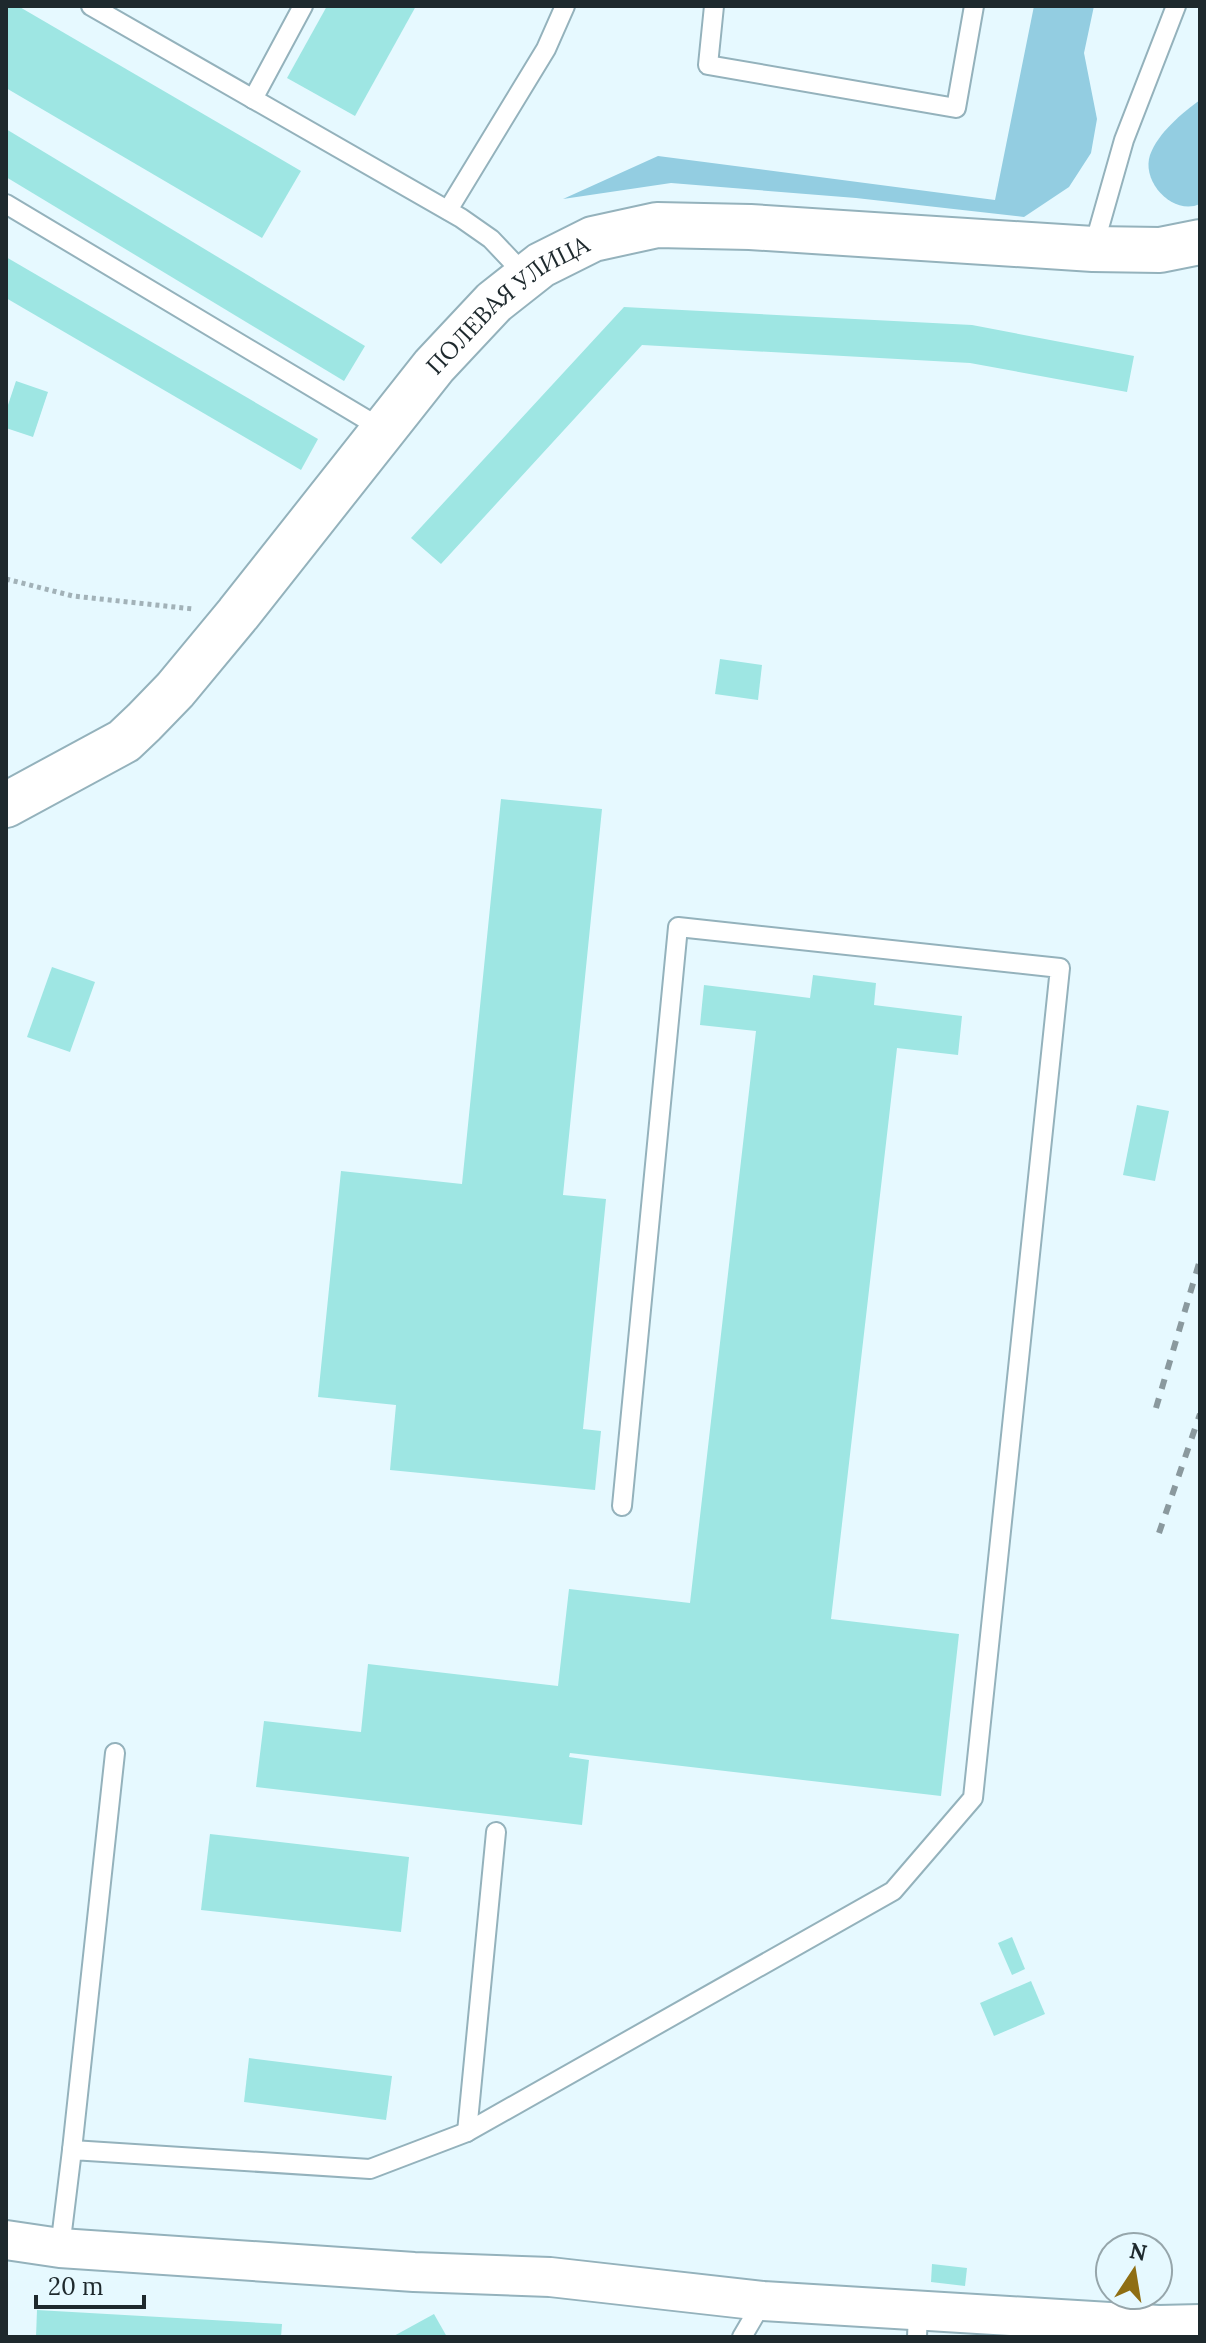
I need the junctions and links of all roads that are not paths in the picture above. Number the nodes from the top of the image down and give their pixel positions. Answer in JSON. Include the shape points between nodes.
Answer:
{"nodes":[{"id":1,"x":91,"y":6,"type":"edge"},
{"id":2,"x":303,"y":6,"type":"edge"},
{"id":3,"x":565,"y":6,"type":"edge"},
{"id":4,"x":714,"y":6,"type":"edge"},
{"id":5,"x":974,"y":6,"type":"edge"},
{"id":6,"x":1176,"y":6,"type":"edge"},
{"id":7,"x":120,"y":13,"type":"edge"},
{"id":8,"x":253,"y":99,"type":"junction"},
{"id":9,"x":6,"y":204,"type":"edge"},
{"id":10,"x":448,"y":210,"type":"junction"},
{"id":11,"x":1200,"y":242,"type":"edge"},
{"id":12,"x":1093,"y":249,"type":"junction"},
{"id":13,"x":527,"y":277,"type":"junction"},
{"id":14,"x":384,"y":430,"type":"junction"},
{"id":15,"x":6,"y":805,"type":"edge"},
{"id":16,"x":622,"y":1506,"type":"dead end"},
{"id":17,"x":115,"y":1753,"type":"dead end"},
{"id":18,"x":496,"y":1832,"type":"dead end"},
{"id":19,"x":467,"y":2132,"type":"junction"},
{"id":20,"x":72,"y":2150,"type":"junction"},
{"id":21,"x":6,"y":2240,"type":"edge"},
{"id":22,"x":60,"y":2248,"type":"junction"},
{"id":23,"x":763,"y":2301,"type":"junction"},
{"id":24,"x":917,"y":2324,"type":"edge"},
{"id":25,"x":1200,"y":2324,"type":"edge"},
{"id":26,"x":742,"y":2337,"type":"edge"}],
"edges":[{"from":1,"to":7,"type":"lane"},
{"from":2,"to":8,"type":"lane"},
{"from":3,"to":10,"type":"lane","via":[[546,49]]},
{"from":4,"to":5,"type":"lane","via":[[708,65],[956,108]]},
{"from":6,"to":12,"type":"lane","via":[[1124,140]]},
{"from":7,"to":8,"type":"lane"},
{"from":8,"to":10,"type":"lane"},
{"from":9,"to":14,"type":"lane"},
{"from":10,"to":13,"type":"lane","via":[[491,239]]},
{"from":11,"to":12,"type":"main road","name":"ПОЛЕВАЯ УЛИЦА","via":[[1160,250]]},
{"from":12,"to":13,"type":"main road","name":"ПОЛЕВАЯ УЛИЦА","via":[[657,225],[593,239]]},
{"from":13,"to":14,"type":"main road","name":"ПОЛЕВАЯ УЛИЦА","via":[[494,302],[434,366]]},
{"from":14,"to":15,"type":"main road","name":"ПОЛЕВАЯ УЛИЦА","via":[[175,690],[124,741]]},
{"from":16,"to":19,"type":"lane","via":[[678,927],[1060,968],[973,1798],[893,1891]]},
{"from":17,"to":20,"type":"lane"},
{"from":18,"to":19,"type":"lane"},
{"from":19,"to":20,"type":"lane","via":[[370,2169]]},
{"from":20,"to":22,"type":"lane"},
{"from":21,"to":22,"type":"street"},
{"from":22,"to":23,"type":"street","via":[[550,2277]]},
{"from":23,"to":24,"type":"street"},
{"from":23,"to":26,"type":"lane"},
{"from":24,"to":25,"type":"street"}]}
